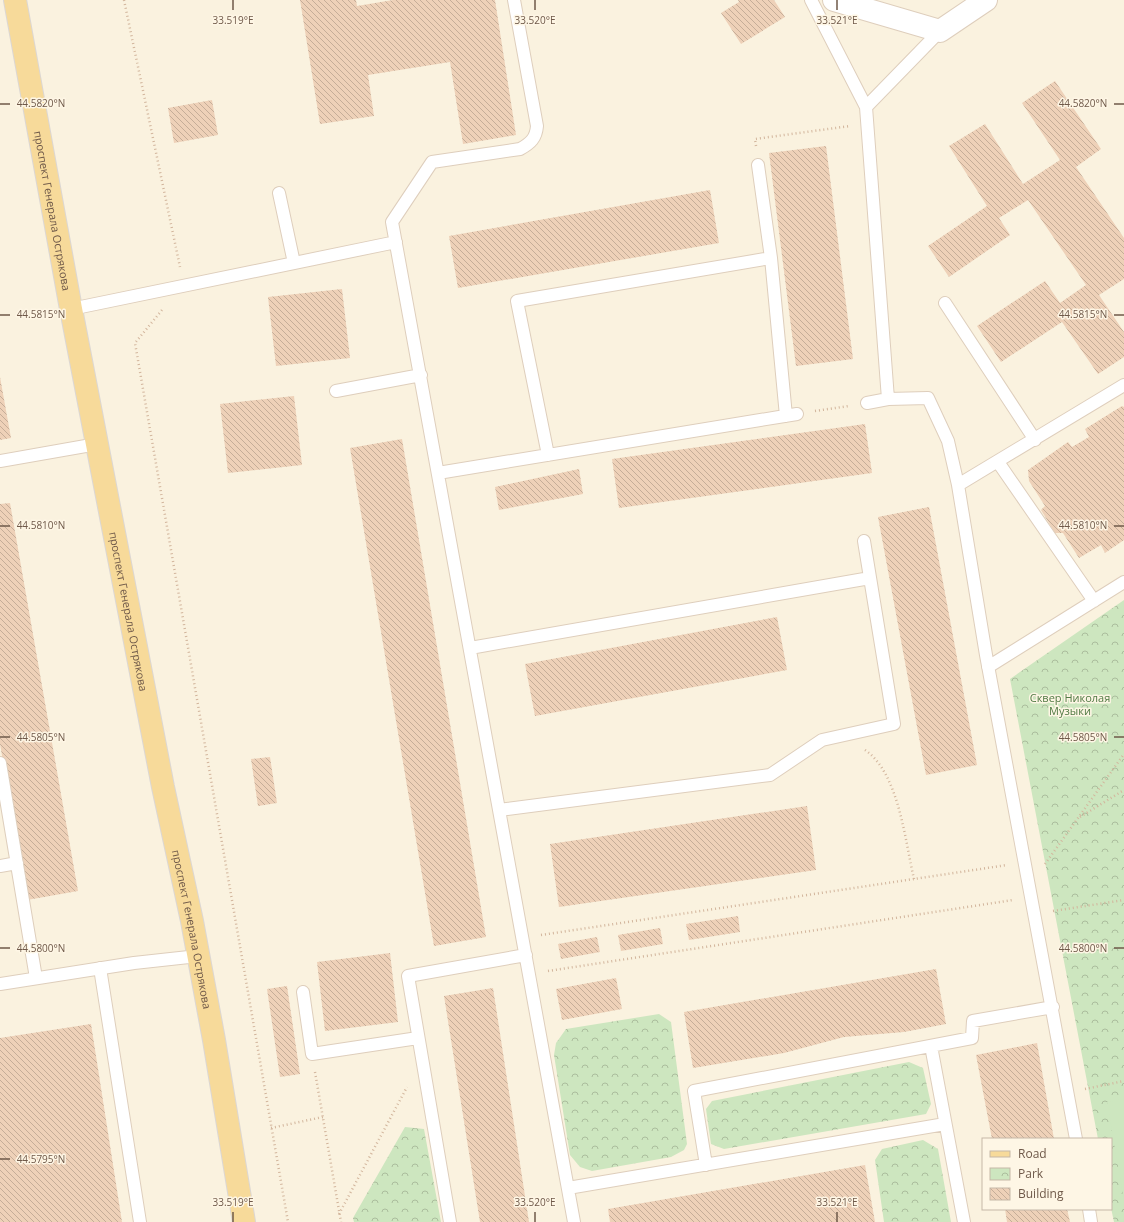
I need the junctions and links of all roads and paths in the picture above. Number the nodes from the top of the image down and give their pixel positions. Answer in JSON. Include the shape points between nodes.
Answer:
{"nodes":[{"id":1,"x":15,"y":0,"type":"edge"},
{"id":2,"x":124,"y":0,"type":"edge"},
{"id":3,"x":514,"y":0,"type":"edge"},
{"id":4,"x":811,"y":0,"type":"edge"},
{"id":5,"x":834,"y":0,"type":"edge"},
{"id":6,"x":986,"y":0,"type":"edge"},
{"id":7,"x":940,"y":31,"type":"junction"},
{"id":8,"x":866,"y":107,"type":"junction"},
{"id":9,"x":867,"y":124,"type":"junction"},
{"id":10,"x":758,"y":165,"type":"joint"},
{"id":11,"x":279,"y":193,"type":"dead end"},
{"id":12,"x":396,"y":242,"type":"junction"},
{"id":13,"x":771,"y":258,"type":"junction"},
{"id":14,"x":294,"y":263,"type":"junction"},
{"id":15,"x":183,"y":285,"type":"junction"},
{"id":16,"x":945,"y":303,"type":"dead end"},
{"id":17,"x":70,"y":309,"type":"junction"},
{"id":18,"x":420,"y":375,"type":"junction"},
{"id":19,"x":1124,"y":385,"type":"edge"},
{"id":20,"x":336,"y":391,"type":"dead end"},
{"id":21,"x":888,"y":399,"type":"junction"},
{"id":22,"x":867,"y":403,"type":"joint"},
{"id":23,"x":791,"y":415,"type":"junction"},
{"id":24,"x":1035,"y":440,"type":"junction"},
{"id":25,"x":97,"y":444,"type":"junction"},
{"id":26,"x":548,"y":455,"type":"junction"},
{"id":27,"x":0,"y":461,"type":"edge"},
{"id":28,"x":998,"y":462,"type":"junction"},
{"id":29,"x":438,"y":473,"type":"junction"},
{"id":30,"x":958,"y":485,"type":"junction"},
{"id":31,"x":864,"y":541,"type":"dead end"},
{"id":32,"x":870,"y":578,"type":"junction"},
{"id":33,"x":1124,"y":582,"type":"edge"},
{"id":34,"x":1094,"y":601,"type":"junction"},
{"id":35,"x":470,"y":648,"type":"junction"},
{"id":36,"x":988,"y":666,"type":"junction"},
{"id":37,"x":843,"y":735,"type":"junction"},
{"id":38,"x":1124,"y":754,"type":"edge"},
{"id":39,"x":0,"y":763,"type":"edge"},
{"id":40,"x":1124,"y":790,"type":"edge"},
{"id":41,"x":499,"y":810,"type":"junction"},
{"id":42,"x":1078,"y":818,"type":"junction"},
{"id":43,"x":1026,"y":862,"type":"junction"},
{"id":44,"x":16,"y":863,"type":"junction"},
{"id":45,"x":0,"y":866,"type":"edge"},
{"id":46,"x":914,"y":879,"type":"junction"},
{"id":47,"x":1030,"y":885,"type":"junction"},
{"id":48,"x":1032,"y":897,"type":"junction"},
{"id":49,"x":1124,"y":900,"type":"edge"},
{"id":50,"x":1035,"y":914,"type":"junction"},
{"id":51,"x":522,"y":938,"type":"junction"},
{"id":52,"x":526,"y":955,"type":"junction"},
{"id":53,"x":198,"y":956,"type":"junction"},
{"id":54,"x":100,"y":968,"type":"junction"},
{"id":55,"x":529,"y":974,"type":"junction"},
{"id":56,"x":36,"y":978,"type":"junction"},
{"id":57,"x":0,"y":984,"type":"edge"},
{"id":58,"x":303,"y":992,"type":"dead end"},
{"id":59,"x":1053,"y":1007,"type":"junction"},
{"id":60,"x":418,"y":1038,"type":"junction"},
{"id":61,"x":931,"y":1046,"type":"junction"},
{"id":62,"x":312,"y":1054,"type":"junction"},
{"id":63,"x":422,"y":1058,"type":"junction"},
{"id":64,"x":1124,"y":1081,"type":"edge"},
{"id":65,"x":1068,"y":1092,"type":"junction"},
{"id":66,"x":323,"y":1117,"type":"junction"},
{"id":67,"x":946,"y":1124,"type":"junction"},
{"id":68,"x":272,"y":1128,"type":"junction"},
{"id":69,"x":1076,"y":1138,"type":"edge"},
{"id":70,"x":706,"y":1165,"type":"junction"},
{"id":71,"x":568,"y":1188,"type":"junction"},
{"id":72,"x":1089,"y":1210,"type":"edge"},
{"id":73,"x":339,"y":1214,"type":"junction"},
{"id":74,"x":140,"y":1222,"type":"edge"},
{"id":75,"x":244,"y":1222,"type":"edge"},
{"id":76,"x":288,"y":1222,"type":"edge"},
{"id":77,"x":341,"y":1222,"type":"edge"},
{"id":78,"x":450,"y":1222,"type":"edge"},
{"id":79,"x":574,"y":1222,"type":"edge"},
{"id":80,"x":964,"y":1222,"type":"edge"},
{"id":81,"x":1091,"y":1222,"type":"edge"}],
"edges":[{"from":1,"to":17,"type":"main road","name":"проспект Генерала Острякова"},
{"from":2,"to":15,"type":"path"},
{"from":3,"to":12,"type":"lane","via":[[537,126],[536,134],[531,143],[520,149],[432,162],[392,222]]},
{"from":4,"to":8,"type":"lane"},
{"from":5,"to":7,"type":"street"},
{"from":6,"to":7,"type":"street"},
{"from":7,"to":8,"type":"lane"},
{"from":8,"to":9,"type":"lane"},
{"from":9,"to":10,"type":"path","via":[[755,139]]},
{"from":9,"to":21,"type":"lane"},
{"from":10,"to":13,"type":"lane"},
{"from":11,"to":14,"type":"lane"},
{"from":12,"to":14,"type":"lane"},
{"from":12,"to":18,"type":"lane"},
{"from":13,"to":23,"type":"lane"},
{"from":13,"to":26,"type":"lane","via":[[517,301]]},
{"from":14,"to":15,"type":"lane"},
{"from":15,"to":17,"type":"lane"},
{"from":15,"to":68,"type":"path","via":[[134,343]]},
{"from":16,"to":24,"type":"lane"},
{"from":17,"to":25,"type":"main road","name":"проспект Генерала Острякова"},
{"from":18,"to":20,"type":"lane"},
{"from":18,"to":29,"type":"lane"},
{"from":19,"to":24,"type":"lane"},
{"from":21,"to":22,"type":"lane"},
{"from":21,"to":30,"type":"lane","via":[[928,398],[948,441]]},
{"from":22,"to":23,"type":"path"},
{"from":23,"to":26,"type":"lane"},
{"from":24,"to":28,"type":"lane"},
{"from":25,"to":27,"type":"lane"},
{"from":25,"to":53,"type":"main road","name":"проспект Генерала Острякова"},
{"from":26,"to":29,"type":"lane"},
{"from":28,"to":30,"type":"lane"},
{"from":28,"to":34,"type":"lane"},
{"from":29,"to":35,"type":"lane"},
{"from":30,"to":36,"type":"lane"},
{"from":31,"to":32,"type":"lane"},
{"from":32,"to":35,"type":"lane"},
{"from":32,"to":37,"type":"lane","via":[[894,724]]},
{"from":33,"to":34,"type":"lane"},
{"from":34,"to":36,"type":"lane"},
{"from":35,"to":41,"type":"lane"},
{"from":36,"to":43,"type":"lane"},
{"from":37,"to":41,"type":"lane","via":[[822,740],[770,775]]},
{"from":37,"to":46,"type":"path","via":[[875,756],[894,789]]},
{"from":38,"to":42,"type":"path"},
{"from":39,"to":44,"type":"lane"},
{"from":40,"to":42,"type":"path"},
{"from":41,"to":51,"type":"lane"},
{"from":42,"to":47,"type":"path"},
{"from":43,"to":46,"type":"path"},
{"from":43,"to":47,"type":"lane"},
{"from":44,"to":45,"type":"lane"},
{"from":44,"to":56,"type":"lane"},
{"from":46,"to":51,"type":"path"},
{"from":47,"to":48,"type":"lane"},
{"from":48,"to":50,"type":"lane"},
{"from":48,"to":55,"type":"path"},
{"from":49,"to":50,"type":"path"},
{"from":50,"to":59,"type":"lane"},
{"from":51,"to":52,"type":"lane"},
{"from":52,"to":55,"type":"lane"},
{"from":52,"to":60,"type":"lane","via":[[408,976]]},
{"from":53,"to":54,"type":"lane"},
{"from":53,"to":75,"type":"main road","name":"проспект Генерала Острякова"},
{"from":54,"to":56,"type":"lane"},
{"from":54,"to":74,"type":"lane"},
{"from":55,"to":71,"type":"lane"},
{"from":56,"to":57,"type":"lane"},
{"from":58,"to":62,"type":"lane"},
{"from":59,"to":61,"type":"lane","via":[[973,1021],[972,1038]]},
{"from":59,"to":65,"type":"lane"},
{"from":60,"to":62,"type":"lane"},
{"from":60,"to":63,"type":"lane"},
{"from":61,"to":67,"type":"lane"},
{"from":61,"to":70,"type":"lane","via":[[694,1091]]},
{"from":62,"to":66,"type":"path"},
{"from":63,"to":73,"type":"path"},
{"from":63,"to":78,"type":"lane"},
{"from":64,"to":65,"type":"path"},
{"from":65,"to":69,"type":"lane"},
{"from":66,"to":68,"type":"path"},
{"from":66,"to":73,"type":"path"},
{"from":67,"to":70,"type":"lane"},
{"from":67,"to":80,"type":"lane"},
{"from":68,"to":76,"type":"path"},
{"from":70,"to":71,"type":"lane"},
{"from":71,"to":79,"type":"lane"},
{"from":72,"to":81,"type":"lane"},
{"from":73,"to":77,"type":"path"}]}
